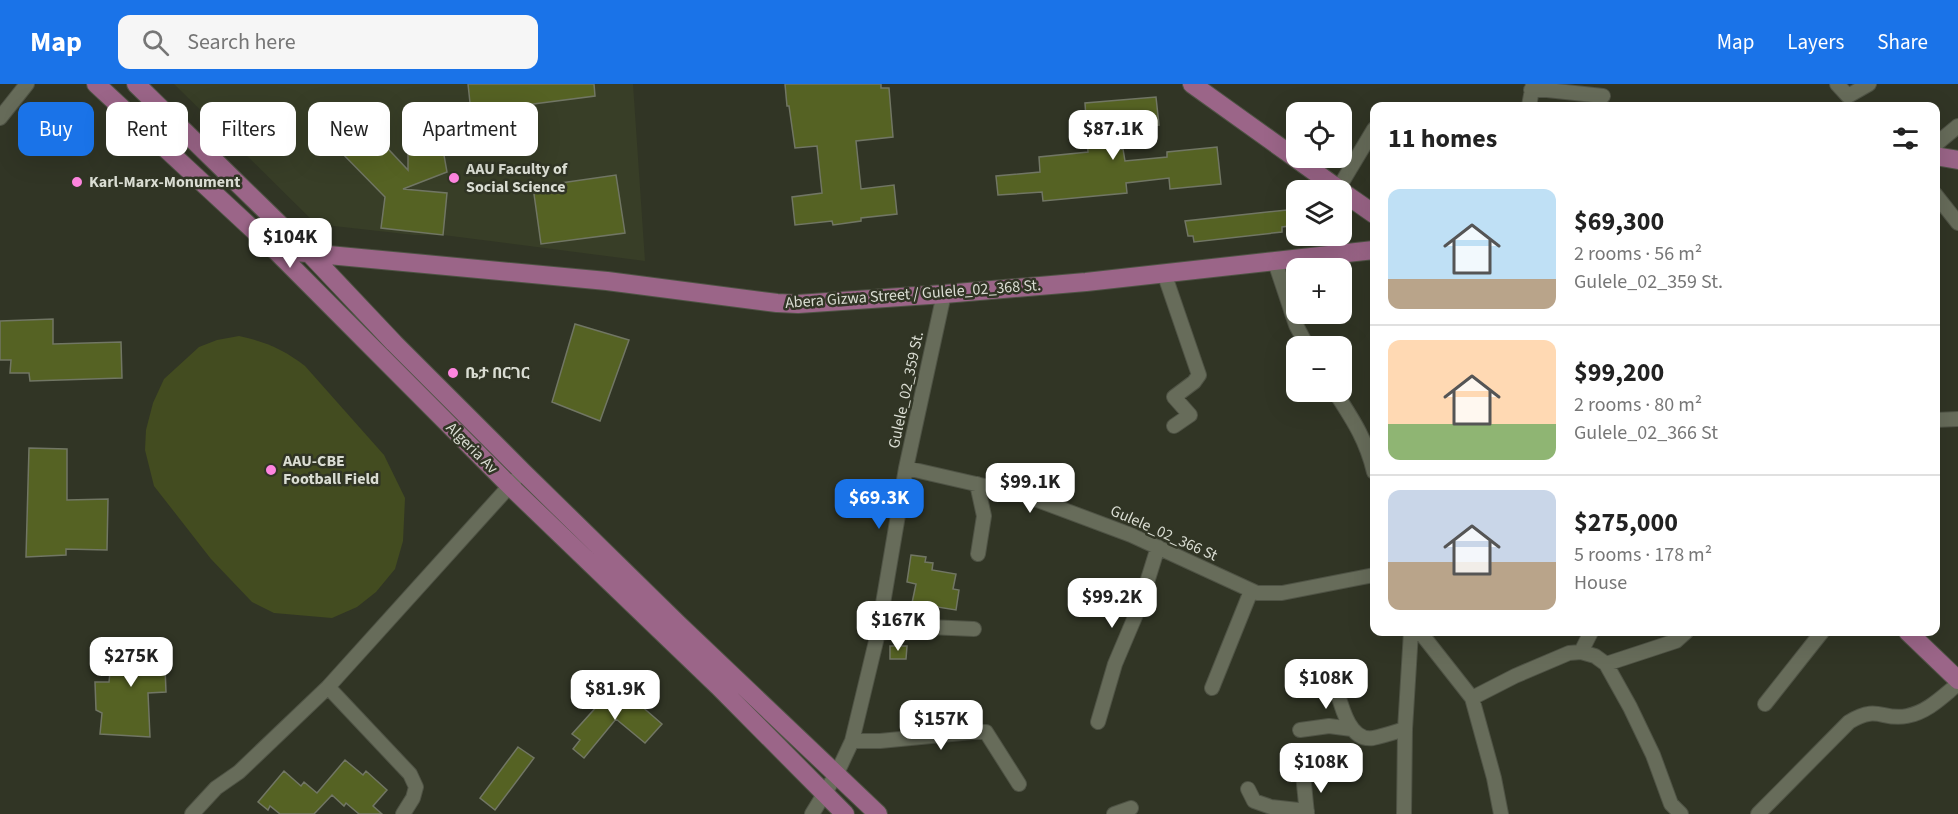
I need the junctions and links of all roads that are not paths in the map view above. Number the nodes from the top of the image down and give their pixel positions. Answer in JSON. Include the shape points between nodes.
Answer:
{"nodes":[{"id":1,"x":27,"y":84,"type":"edge"},
{"id":2,"x":96,"y":84,"type":"edge"},
{"id":3,"x":136,"y":84,"type":"edge"},
{"id":4,"x":1192,"y":84,"type":"edge"},
{"id":5,"x":1837,"y":84,"type":"edge"},
{"id":6,"x":1869,"y":84,"type":"edge"},
{"id":7,"x":1532,"y":87,"type":"edge"},
{"id":8,"x":1603,"y":96,"type":"dead end"},
{"id":9,"x":1850,"y":101,"type":"edge"},
{"id":10,"x":1530,"y":102,"type":"edge"},
{"id":11,"x":0,"y":118,"type":"edge"},
{"id":12,"x":1958,"y":126,"type":"edge"},
{"id":13,"x":1370,"y":136,"type":"edge"},
{"id":14,"x":1940,"y":141,"type":"edge"},
{"id":15,"x":1940,"y":157,"type":"edge"},
{"id":16,"x":1958,"y":160,"type":"edge"},
{"id":17,"x":1326,"y":180,"type":"edge"},
{"id":18,"x":1346,"y":180,"type":"edge"},
{"id":19,"x":1352,"y":198,"type":"edge"},
{"id":20,"x":1940,"y":200,"type":"edge"},
{"id":21,"x":1370,"y":210,"type":"edge"},
{"id":22,"x":1958,"y":223,"type":"edge"},
{"id":23,"x":274,"y":250,"type":"junction"},
{"id":24,"x":1370,"y":250,"type":"edge"},
{"id":25,"x":309,"y":253,"type":"junction"},
{"id":26,"x":1275,"y":262,"type":"junction"},
{"id":27,"x":1164,"y":273,"type":"junction"},
{"id":28,"x":944,"y":294,"type":"junction"},
{"id":29,"x":1302,"y":336,"type":"edge"},
{"id":30,"x":1342,"y":402,"type":"edge"},
{"id":31,"x":1958,"y":419,"type":"edge"},
{"id":32,"x":1940,"y":420,"type":"edge"},
{"id":33,"x":1174,"y":426,"type":"dead end"},
{"id":34,"x":1370,"y":454,"type":"edge"},
{"id":35,"x":906,"y":468,"type":"junction"},
{"id":36,"x":523,"y":472,"type":"junction"},
{"id":37,"x":977,"y":484,"type":"junction"},
{"id":38,"x":510,"y":486,"type":"junction"},
{"id":39,"x":1158,"y":547,"type":"junction"},
{"id":40,"x":978,"y":554,"type":"dead end"},
{"id":41,"x":1370,"y":576,"type":"edge"},
{"id":42,"x":1251,"y":591,"type":"junction"},
{"id":43,"x":974,"y":629,"type":"dead end"},
{"id":44,"x":878,"y":633,"type":"junction"},
{"id":45,"x":1411,"y":636,"type":"edge"},
{"id":46,"x":1423,"y":636,"type":"edge"},
{"id":47,"x":1589,"y":636,"type":"edge"},
{"id":48,"x":1682,"y":636,"type":"edge"},
{"id":49,"x":1819,"y":636,"type":"edge"},
{"id":50,"x":1912,"y":636,"type":"edge"},
{"id":51,"x":1581,"y":652,"type":"junction"},
{"id":52,"x":1606,"y":664,"type":"junction"},
{"id":53,"x":1310,"y":678,"type":"dead end"},
{"id":54,"x":1958,"y":682,"type":"edge"},
{"id":55,"x":328,"y":687,"type":"junction"},
{"id":56,"x":1212,"y":688,"type":"dead end"},
{"id":57,"x":1472,"y":698,"type":"junction"},
{"id":58,"x":1765,"y":704,"type":"dead end"},
{"id":59,"x":1098,"y":722,"type":"dead end"},
{"id":60,"x":1352,"y":729,"type":"junction"},
{"id":61,"x":1405,"y":729,"type":"junction"},
{"id":62,"x":1300,"y":730,"type":"dead end"},
{"id":63,"x":852,"y":741,"type":"junction"},
{"id":64,"x":837,"y":773,"type":"junction"},
{"id":65,"x":1303,"y":774,"type":"dead end"},
{"id":66,"x":1020,"y":784,"type":"dead end"},
{"id":67,"x":1248,"y":789,"type":"dead end"},
{"id":68,"x":824,"y":794,"type":"junction"},
{"id":69,"x":1131,"y":808,"type":"dead end"},
{"id":70,"x":1307,"y":813,"type":"edge"},
{"id":71,"x":192,"y":814,"type":"edge"},
{"id":72,"x":403,"y":814,"type":"edge"},
{"id":73,"x":812,"y":814,"type":"edge"},
{"id":74,"x":845,"y":814,"type":"edge"},
{"id":75,"x":878,"y":814,"type":"edge"},
{"id":76,"x":1114,"y":814,"type":"edge"},
{"id":77,"x":1404,"y":814,"type":"edge"},
{"id":78,"x":1501,"y":814,"type":"edge"},
{"id":79,"x":1681,"y":814,"type":"edge"},
{"id":80,"x":1758,"y":814,"type":"edge"}],
"edges":[{"from":1,"to":11,"type":"street"},
{"from":2,"to":23,"type":"main road","name":"Algeria Av"},
{"from":3,"to":25,"type":"main road","name":"Algeria Av"},
{"from":4,"to":17,"type":"main road"},
{"from":5,"to":9,"type":"street"},
{"from":6,"to":9,"type":"street"},
{"from":7,"to":8,"type":"street"},
{"from":7,"to":10,"type":"street"},
{"from":12,"to":14,"type":"street"},
{"from":13,"to":18,"type":"street"},
{"from":15,"to":16,"type":"main road"},
{"from":19,"to":21,"type":"main road"},
{"from":20,"to":22,"type":"street"},
{"from":23,"to":25,"type":"main road","name":"Abera Gizwa Street / Gulele_02_368 St."},
{"from":23,"to":38,"type":"main road","name":"Algeria Av"},
{"from":24,"to":26,"type":"main road","name":"Abera Gizwa Street / Gulele_02_368 St."},
{"from":25,"to":28,"type":"main road","name":"Abera Gizwa Street / Gulele_02_368 St.","via":[[777,303]]},
{"from":25,"to":36,"type":"main road","name":"Algeria Av"},
{"from":26,"to":27,"type":"main road","name":"Abera Gizwa Street / Gulele_02_368 St."},
{"from":26,"to":29,"type":"street"},
{"from":27,"to":28,"type":"main road","name":"Abera Gizwa Street / Gulele_02_368 St."},
{"from":27,"to":33,"type":"street","via":[[1199,375],[1174,397],[1190,415]]},
{"from":28,"to":35,"type":"street","name":"Gulele_02_359 St."},
{"from":30,"to":34,"type":"street"},
{"from":31,"to":32,"type":"street"},
{"from":35,"to":37,"type":"street","name":"Gulele_02_366 St"},
{"from":35,"to":44,"type":"street","name":"Gulele_02_359 St."},
{"from":36,"to":38,"type":"street"},
{"from":36,"to":64,"type":"main road","name":"Algeria Av"},
{"from":37,"to":39,"type":"street","name":"Gulele_02_366 St","via":[[1024,495]]},
{"from":37,"to":40,"type":"street","via":[[984,516]]},
{"from":38,"to":55,"type":"street"},
{"from":38,"to":68,"type":"main road","name":"Algeria Av"},
{"from":39,"to":42,"type":"street","name":"Gulele_02_366 St"},
{"from":39,"to":59,"type":"street"},
{"from":41,"to":42,"type":"street","name":"Gulele_02_366 St","via":[[1282,593]]},
{"from":42,"to":56,"type":"street"},
{"from":43,"to":44,"type":"street","via":[[929,627]]},
{"from":44,"to":63,"type":"street","name":"Gulele_02_359 St."},
{"from":45,"to":61,"type":"street"},
{"from":46,"to":57,"type":"street"},
{"from":47,"to":51,"type":"street"},
{"from":48,"to":52,"type":"street"},
{"from":49,"to":58,"type":"street"},
{"from":50,"to":54,"type":"main road"},
{"from":51,"to":52,"type":"street"},
{"from":51,"to":57,"type":"street","via":[[1569,653]]},
{"from":52,"to":79,"type":"street","via":[[1653,755],[1671,804]]},
{"from":53,"to":60,"type":"street","via":[[1329,675],[1334,681]]},
{"from":54,"to":80,"type":"street","via":[[1919,713],[1905,717],[1863,714],[1849,722]]},
{"from":55,"to":71,"type":"street"},
{"from":55,"to":72,"type":"street","via":[[410,774],[416,787]]},
{"from":57,"to":78,"type":"street"},
{"from":60,"to":61,"type":"street","via":[[1371,739]]},
{"from":60,"to":62,"type":"street","via":[[1329,726]]},
{"from":61,"to":77,"type":"street"},
{"from":63,"to":64,"type":"street","name":"Gulele_02_359 St."},
{"from":63,"to":66,"type":"street","via":[[986,732]]},
{"from":64,"to":68,"type":"street","name":"Gulele_02_359 St."},
{"from":64,"to":75,"type":"main road","name":"Algeria Av"},
{"from":65,"to":70,"type":"street"},
{"from":67,"to":70,"type":"street","via":[[1254,801]]},
{"from":68,"to":73,"type":"street","name":"Gulele_02_359 St."},
{"from":68,"to":74,"type":"main road","name":"Algeria Av"},
{"from":69,"to":76,"type":"street"}]}
